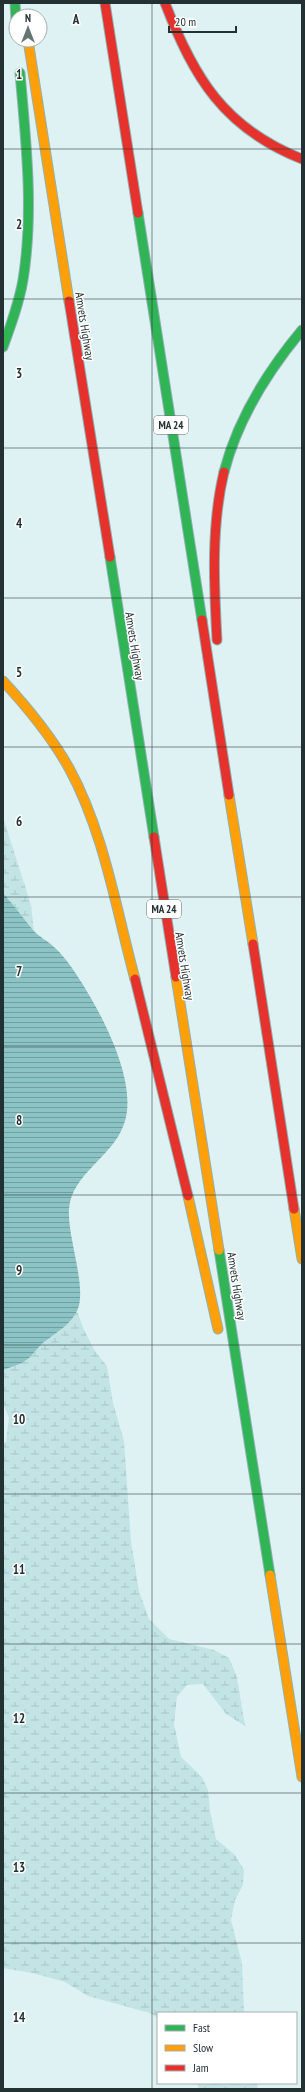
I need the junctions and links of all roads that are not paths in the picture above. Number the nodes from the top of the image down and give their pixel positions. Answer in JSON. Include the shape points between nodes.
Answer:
{"nodes":[{"id":1,"x":105,"y":3,"type":"edge"},
{"id":2,"x":165,"y":3,"type":"edge"},
{"id":3,"x":29,"y":48,"type":"edge"},
{"id":4,"x":19,"y":60,"type":"dead end"},
{"id":5,"x":302,"y":159,"type":"edge"},
{"id":6,"x":302,"y":330,"type":"edge"},
{"id":7,"x":3,"y":347,"type":"edge"},
{"id":8,"x":3,"y":681,"type":"edge"},
{"id":9,"x":237,"y":846,"type":"junction"},
{"id":10,"x":302,"y":1259,"type":"edge"},
{"id":11,"x":219,"y":1336,"type":"dead end"},
{"id":12,"x":234,"y":1406,"type":"dead end"},
{"id":13,"x":274,"y":1598,"type":"junction"},
{"id":14,"x":302,"y":1777,"type":"edge"}],
"edges":[{"from":1,"to":9,"type":"highway","number":"MA 24"},
{"from":2,"to":5,"type":"highway","via":[[190,62],[218,102],[266,143]]},
{"from":3,"to":13,"type":"highway","name":"Amvets Highway","number":"MA 24"},
{"from":4,"to":7,"type":"highway","via":[[27,167],[28,240],[25,274],[18,307]]},
{"from":6,"to":9,"type":"highway","via":[[285,349],[247,411],[228,460],[221,491],[215,591],[218,655]]},
{"from":8,"to":11,"type":"highway","via":[[25,705],[58,749],[75,780],[94,831],[162,1083]]},
{"from":9,"to":10,"type":"highway","number":"MA 24"},
{"from":12,"to":13,"type":"highway"},
{"from":13,"to":14,"type":"highway","name":"Amvets Highway","number":"MA 24"}]}
